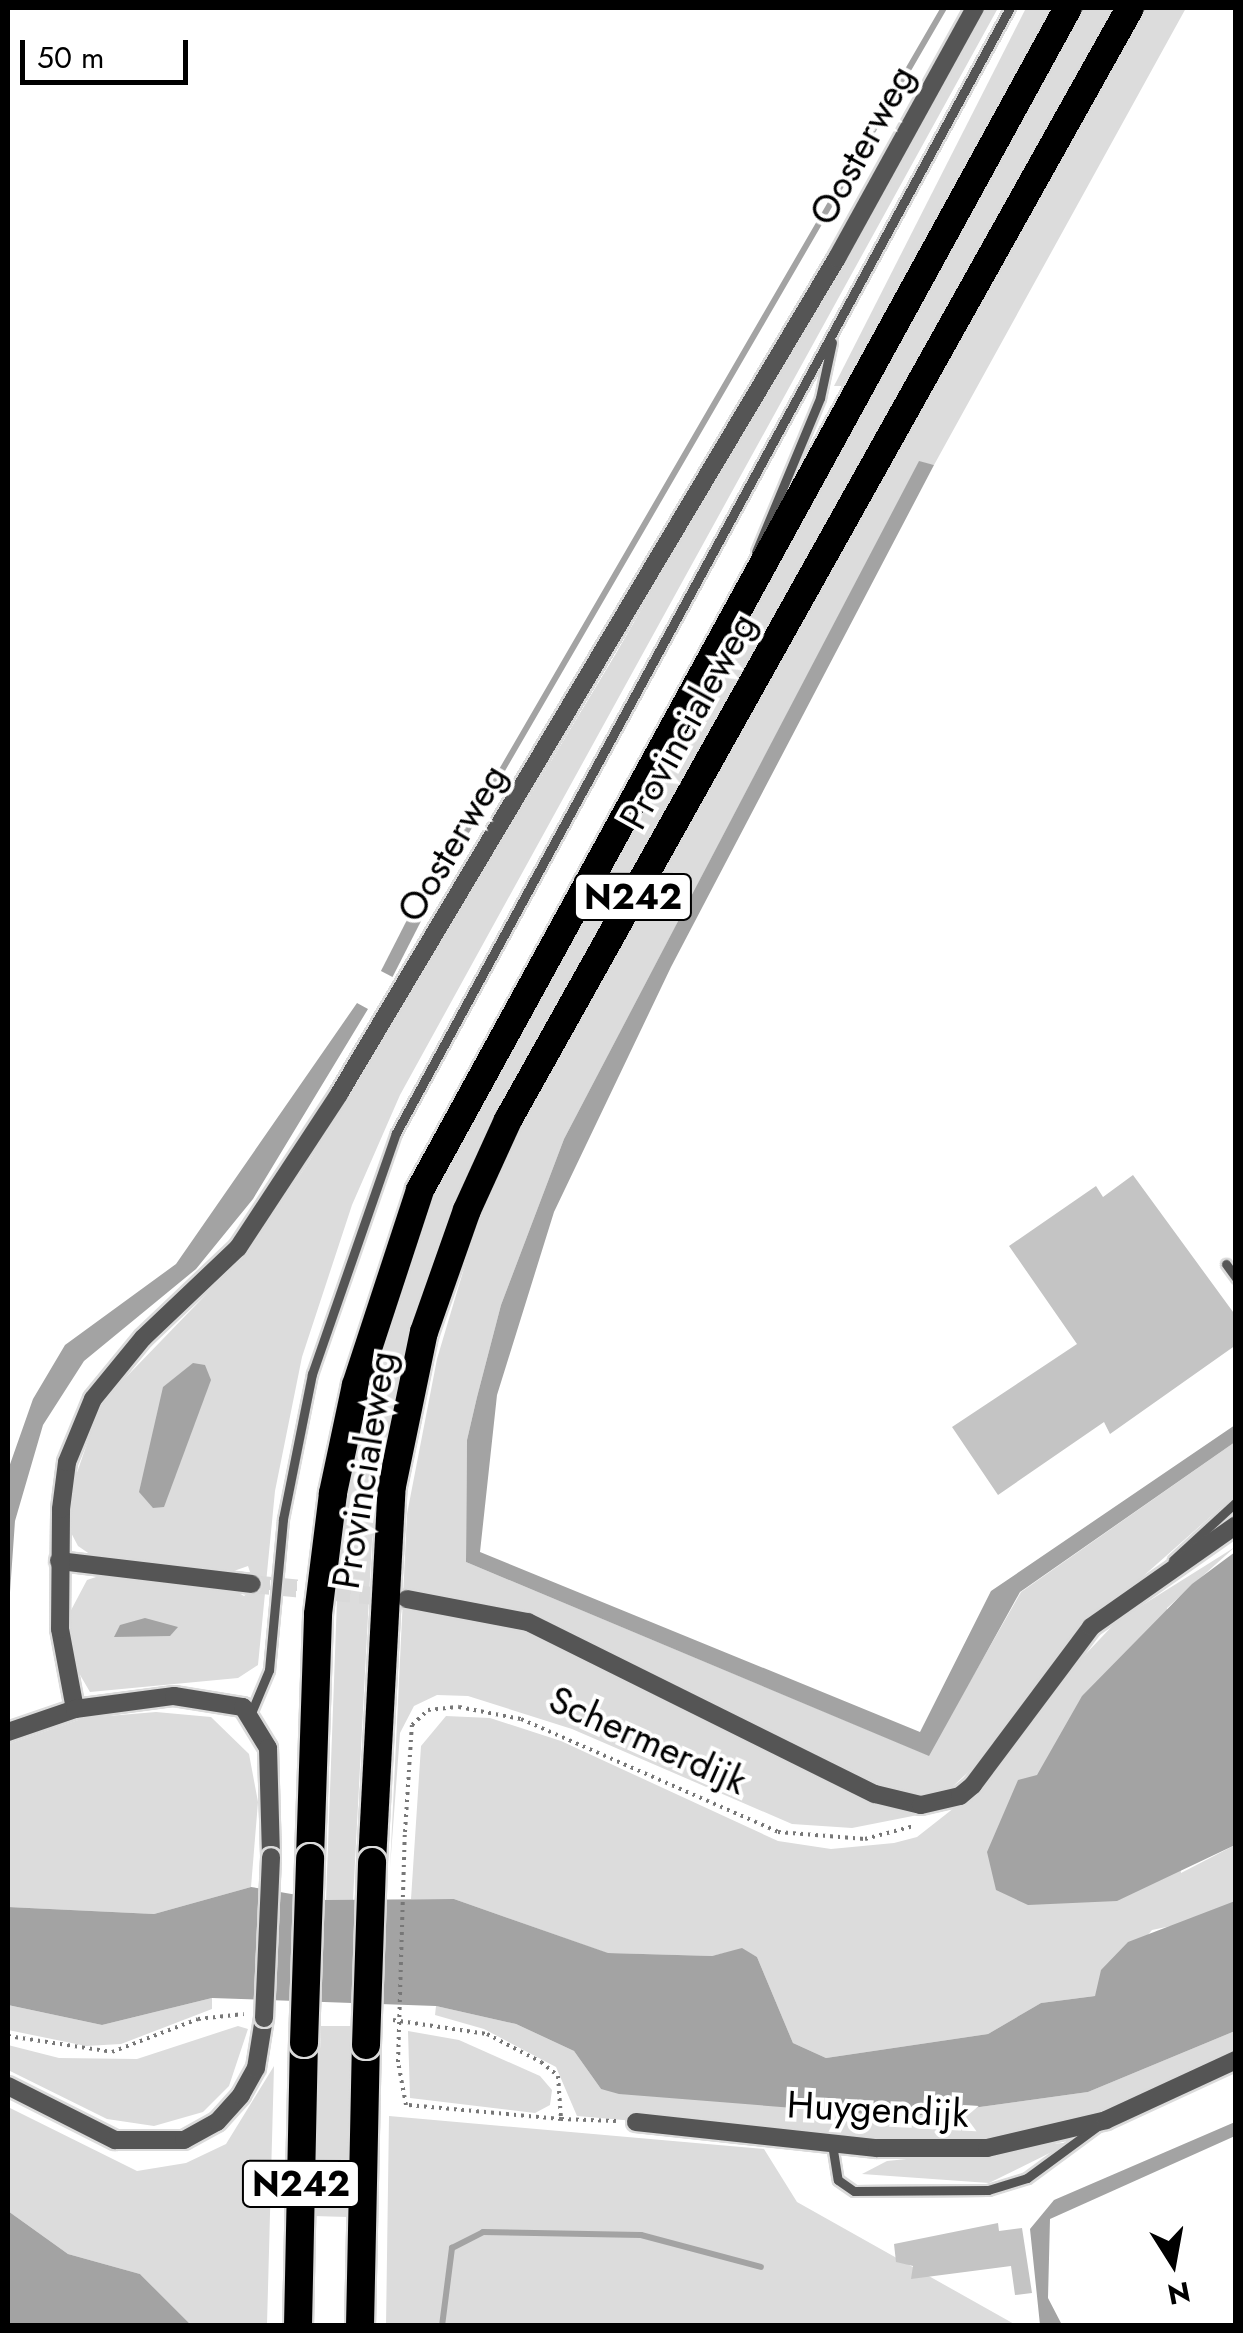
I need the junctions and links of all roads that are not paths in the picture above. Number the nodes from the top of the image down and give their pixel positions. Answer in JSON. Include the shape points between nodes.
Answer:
{"nodes":[{"id":1,"x":976,"y":8,"type":"edge"},
{"id":2,"x":1010,"y":8,"type":"edge"},
{"id":3,"x":1068,"y":8,"type":"edge"},
{"id":4,"x":1130,"y":8,"type":"edge"},
{"id":5,"x":834,"y":334,"type":"junction"},
{"id":6,"x":750,"y":582,"type":"junction"},
{"id":7,"x":1226,"y":1264,"type":"dead end"},
{"id":8,"x":1236,"y":1278,"type":"edge"},
{"id":9,"x":1236,"y":1502,"type":"edge"},
{"id":10,"x":1236,"y":1525,"type":"edge"},
{"id":11,"x":59,"y":1562,"type":"junction"},
{"id":12,"x":1149,"y":1582,"type":"junction"},
{"id":13,"x":252,"y":1584,"type":"tunnel mouth"},
{"id":14,"x":406,"y":1599,"type":"tunnel mouth"},
{"id":15,"x":76,"y":1709,"type":"junction"},
{"id":16,"x":250,"y":1713,"type":"junction"},
{"id":17,"x":8,"y":1732,"type":"edge"},
{"id":18,"x":1236,"y":2060,"type":"edge"},
{"id":19,"x":8,"y":2086,"type":"edge"},
{"id":20,"x":1106,"y":2120,"type":"junction"},
{"id":21,"x":636,"y":2122,"type":"road end"},
{"id":22,"x":832,"y":2141,"type":"junction"},
{"id":23,"x":298,"y":2326,"type":"edge"},
{"id":24,"x":360,"y":2326,"type":"edge"}],
"edges":[{"from":1,"to":11,"type":"street","name":"Oosterweg","via":[[837,258],[339,1094],[238,1248],[92,1399],[67,1462]]},
{"from":2,"to":5,"type":"lane","name":"Provincialeweg"},
{"from":3,"to":6,"type":"highway","name":"Provincialeweg","number":"N242"},
{"from":4,"to":24,"type":"highway","name":"Provincialeweg","number":"N242","bridge":true,"via":[[508,1120],[424,1332],[390,1501]]},
{"from":5,"to":6,"type":"lane","name":"Provincialeweg","via":[[820,398],[762,528]]},
{"from":5,"to":16,"type":"lane","name":"Provincialeweg","via":[[615,722],[383,1163],[312,1374],[283,1520],[269,1670]]},
{"from":6,"to":23,"type":"highway","name":"Provincialeweg","number":"N242","bridge":true,"via":[[461,1104],[399,1242],[356,1384],[324,1552]]},
{"from":7,"to":8,"type":"lane"},
{"from":9,"to":12,"type":"lane"},
{"from":10,"to":12,"type":"street","name":"Schermerdijk"},
{"from":11,"to":13,"type":"street"},
{"from":11,"to":15,"type":"street","name":"Oosterweg","via":[[60,1629]]},
{"from":12,"to":14,"type":"street","name":"Schermerdijk","via":[[1059,1662],[973,1785],[921,1805],[875,1794],[528,1622]]},
{"from":15,"to":16,"type":"street","via":[[192,1695]]},
{"from":15,"to":17,"type":"street"},
{"from":16,"to":19,"type":"street","bridge":true,"via":[[270,1758],[271,1857],[264,2018],[251,2081],[218,2122],[184,2140],[115,2140]]},
{"from":18,"to":20,"type":"street","name":"Huygendijk"},
{"from":20,"to":22,"type":"street","name":"Huygendijk","via":[[1048,2138],[933,2152]]},
{"from":20,"to":22,"type":"lane","via":[[1078,2148],[988,2190],[854,2191],[838,2180]]},
{"from":21,"to":22,"type":"street","name":"Huygendijk"}]}
